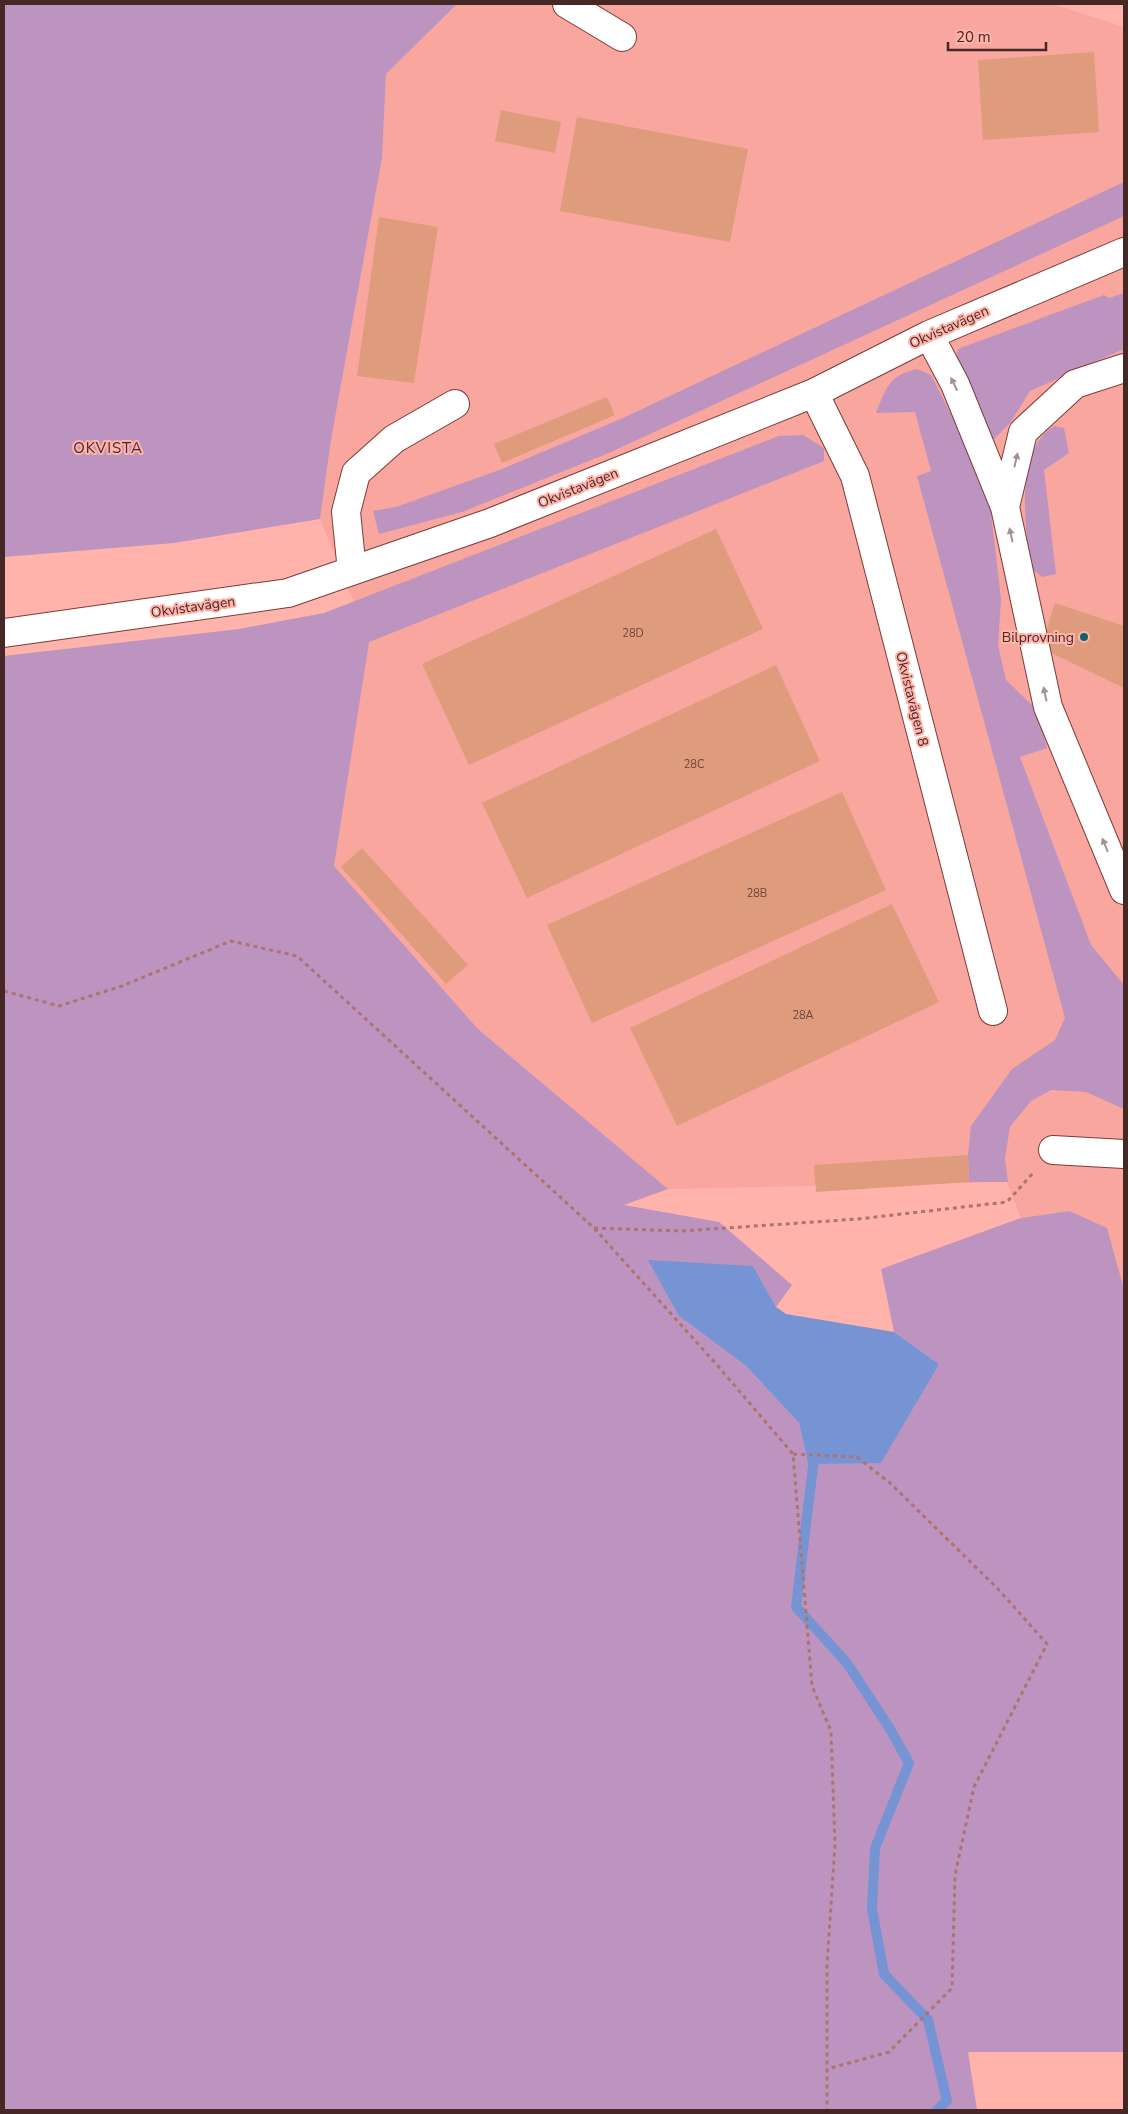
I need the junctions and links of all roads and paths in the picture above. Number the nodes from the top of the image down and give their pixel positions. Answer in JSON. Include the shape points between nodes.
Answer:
{"nodes":[{"id":1,"x":567,"y":4,"type":"edge"},
{"id":2,"x":622,"y":37,"type":"dead end"},
{"id":3,"x":1124,"y":252,"type":"edge"},
{"id":4,"x":929,"y":335,"type":"junction"},
{"id":5,"x":1124,"y":368,"type":"edge"},
{"id":6,"x":814,"y":393,"type":"junction"},
{"id":7,"x":455,"y":404,"type":"dead end"},
{"id":8,"x":1005,"y":507,"type":"junction"},
{"id":9,"x":352,"y":570,"type":"junction"},
{"id":10,"x":4,"y":633,"type":"edge"},
{"id":11,"x":1124,"y":890,"type":"edge"},
{"id":12,"x":4,"y":991,"type":"edge"},
{"id":13,"x":992,"y":1012,"type":"dead end"},
{"id":14,"x":1053,"y":1150,"type":"joint"},
{"id":15,"x":1124,"y":1154,"type":"edge"},
{"id":16,"x":594,"y":1228,"type":"junction"},
{"id":17,"x":793,"y":1454,"type":"junction"},
{"id":18,"x":827,"y":2069,"type":"junction"},
{"id":19,"x":827,"y":2110,"type":"edge"}],
"edges":[{"from":1,"to":2,"type":"street"},
{"from":3,"to":4,"type":"street","name":"Okvistavägen"},
{"from":4,"to":6,"type":"street","name":"Okvistavägen"},
{"from":8,"to":4,"type":"street","one_way":true,"via":[[955,384]]},
{"from":8,"to":5,"type":"street","one_way":true,"via":[[1023,432],[1075,384]]},
{"from":6,"to":9,"type":"street","name":"Okvistavägen","via":[[490,523]]},
{"from":6,"to":13,"type":"street","name":"Okvistavägen 8","via":[[855,476]]},
{"from":7,"to":9,"type":"street","via":[[394,439],[356,473],[346,512]]},
{"from":11,"to":8,"type":"street","one_way":true,"via":[[1048,707]]},
{"from":9,"to":10,"type":"street","name":"Okvistavägen","via":[[288,593]]},
{"from":12,"to":16,"type":"path","via":[[59,1006],[122,986],[231,941],[297,956]]},
{"from":14,"to":15,"type":"street"},
{"from":14,"to":16,"type":"path","via":[[1007,1202],[858,1219],[682,1231]]},
{"from":16,"to":17,"type":"path"},
{"from":17,"to":18,"type":"path","via":[[812,1686],[831,1732],[835,1845],[827,1964]]},
{"from":17,"to":18,"type":"path","via":[[857,1457],[890,1483],[998,1589],[1047,1644],[974,1787],[955,1875],[952,1988],[889,2052]]},
{"from":18,"to":19,"type":"path"}]}
